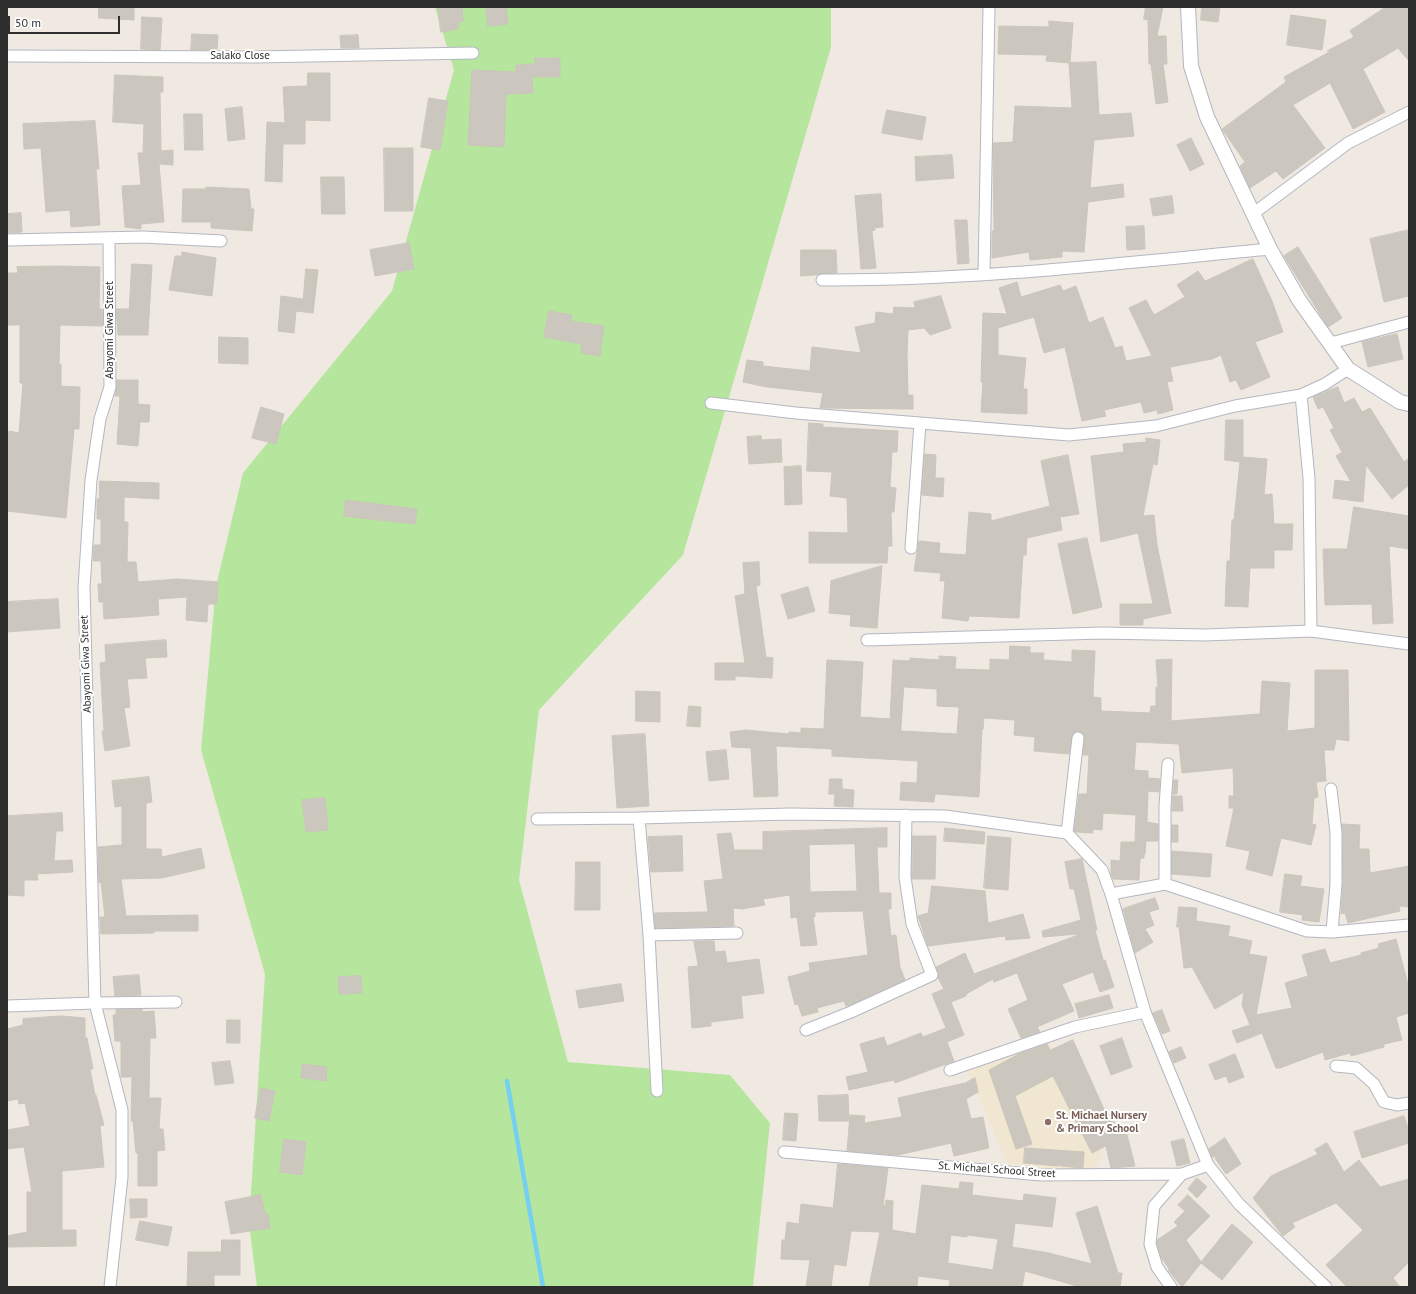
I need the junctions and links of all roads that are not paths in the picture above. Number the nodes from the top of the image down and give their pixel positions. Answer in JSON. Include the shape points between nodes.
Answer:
{"nodes":[{"id":1,"x":989,"y":7,"type":"edge"},
{"id":2,"x":1188,"y":7,"type":"edge"},
{"id":3,"x":473,"y":53,"type":"dead end"},
{"id":4,"x":7,"y":56,"type":"edge"},
{"id":5,"x":1409,"y":112,"type":"edge"},
{"id":6,"x":1254,"y":213,"type":"junction"},
{"id":7,"x":109,"y":238,"type":"junction"},
{"id":8,"x":7,"y":240,"type":"edge"},
{"id":9,"x":221,"y":241,"type":"dead end"},
{"id":10,"x":1270,"y":249,"type":"junction"},
{"id":11,"x":984,"y":274,"type":"junction"},
{"id":12,"x":822,"y":280,"type":"dead end"},
{"id":13,"x":1409,"y":322,"type":"edge"},
{"id":14,"x":1331,"y":343,"type":"junction"},
{"id":15,"x":1348,"y":368,"type":"junction"},
{"id":16,"x":1301,"y":395,"type":"junction"},
{"id":17,"x":711,"y":403,"type":"dead end"},
{"id":18,"x":1409,"y":404,"type":"edge"},
{"id":19,"x":920,"y":423,"type":"junction"},
{"id":20,"x":911,"y":548,"type":"dead end"},
{"id":21,"x":1311,"y":631,"type":"junction"},
{"id":22,"x":867,"y":640,"type":"dead end"},
{"id":23,"x":1409,"y":644,"type":"edge"},
{"id":24,"x":1078,"y":738,"type":"dead end"},
{"id":25,"x":1168,"y":764,"type":"dead end"},
{"id":26,"x":1331,"y":789,"type":"dead end"},
{"id":27,"x":906,"y":815,"type":"junction"},
{"id":28,"x":639,"y":818,"type":"junction"},
{"id":29,"x":537,"y":819,"type":"dead end"},
{"id":30,"x":1067,"y":833,"type":"junction"},
{"id":31,"x":1166,"y":884,"type":"junction"},
{"id":32,"x":1111,"y":894,"type":"junction"},
{"id":33,"x":1409,"y":925,"type":"edge"},
{"id":34,"x":1332,"y":932,"type":"junction"},
{"id":35,"x":737,"y":933,"type":"dead end"},
{"id":36,"x":649,"y":935,"type":"junction"},
{"id":37,"x":176,"y":1002,"type":"dead end"},
{"id":38,"x":95,"y":1003,"type":"junction"},
{"id":39,"x":7,"y":1006,"type":"edge"},
{"id":40,"x":1145,"y":1012,"type":"junction"},
{"id":41,"x":806,"y":1030,"type":"dead end"},
{"id":42,"x":1336,"y":1066,"type":"dead end"},
{"id":43,"x":950,"y":1070,"type":"dead end"},
{"id":44,"x":657,"y":1091,"type":"dead end"},
{"id":45,"x":1409,"y":1103,"type":"edge"},
{"id":46,"x":784,"y":1152,"type":"dead end"},
{"id":47,"x":1208,"y":1165,"type":"junction"},
{"id":48,"x":1182,"y":1174,"type":"junction"},
{"id":49,"x":110,"y":1287,"type":"edge"},
{"id":50,"x":1170,"y":1287,"type":"edge"},
{"id":51,"x":1326,"y":1287,"type":"edge"}],
"edges":[{"from":1,"to":11,"type":"street"},
{"from":2,"to":6,"type":"street","via":[[1191,66],[1207,117]]},
{"from":3,"to":4,"type":"street","name":"Salako Close"},
{"from":5,"to":6,"type":"street","via":[[1348,143]]},
{"from":6,"to":10,"type":"street"},
{"from":7,"to":8,"type":"street"},
{"from":7,"to":9,"type":"street"},
{"from":7,"to":38,"type":"street","name":"Abayomi Giwa Street","via":[[110,387],[100,419],[91,480],[84,588]]},
{"from":10,"to":11,"type":"street"},
{"from":10,"to":14,"type":"street","via":[[1299,300]]},
{"from":11,"to":12,"type":"street"},
{"from":13,"to":14,"type":"street"},
{"from":14,"to":15,"type":"street"},
{"from":15,"to":16,"type":"street","via":[[1325,384]]},
{"from":15,"to":18,"type":"street","via":[[1400,402]]},
{"from":16,"to":19,"type":"street","via":[[1235,406],[1156,426],[1070,435]]},
{"from":16,"to":21,"type":"street","via":[[1309,478]]},
{"from":17,"to":19,"type":"street"},
{"from":19,"to":20,"type":"street"},
{"from":21,"to":22,"type":"street","via":[[1205,635],[1102,632]]},
{"from":21,"to":23,"type":"street"},
{"from":24,"to":30,"type":"street"},
{"from":25,"to":31,"type":"street","via":[[1165,806]]},
{"from":26,"to":34,"type":"street","via":[[1336,833],[1336,884]]},
{"from":27,"to":28,"type":"street","via":[[790,814]]},
{"from":27,"to":30,"type":"street","via":[[945,816]]},
{"from":27,"to":41,"type":"street","via":[[905,877],[912,924],[932,975]]},
{"from":28,"to":29,"type":"street"},
{"from":28,"to":36,"type":"street"},
{"from":30,"to":32,"type":"street","via":[[1102,870]]},
{"from":31,"to":32,"type":"street"},
{"from":31,"to":34,"type":"street","via":[[1307,931]]},
{"from":32,"to":40,"type":"street"},
{"from":33,"to":34,"type":"street"},
{"from":35,"to":36,"type":"street"},
{"from":36,"to":44,"type":"street"},
{"from":37,"to":38,"type":"street"},
{"from":38,"to":39,"type":"street"},
{"from":38,"to":49,"type":"street","name":"Abayomi Giwa Street","via":[[122,1110],[122,1176]]},
{"from":40,"to":43,"type":"street","via":[[1075,1027]]},
{"from":40,"to":47,"type":"street"},
{"from":42,"to":45,"type":"street","via":[[1356,1068],[1374,1084],[1384,1102],[1397,1105]]},
{"from":46,"to":48,"type":"street","name":"St. Michael School Street","via":[[1041,1175]]},
{"from":47,"to":48,"type":"street","name":"St. Michael School Street"},
{"from":47,"to":51,"type":"street","via":[[1239,1204]]},
{"from":48,"to":50,"type":"street","via":[[1154,1206],[1150,1244],[1157,1267]]}]}
